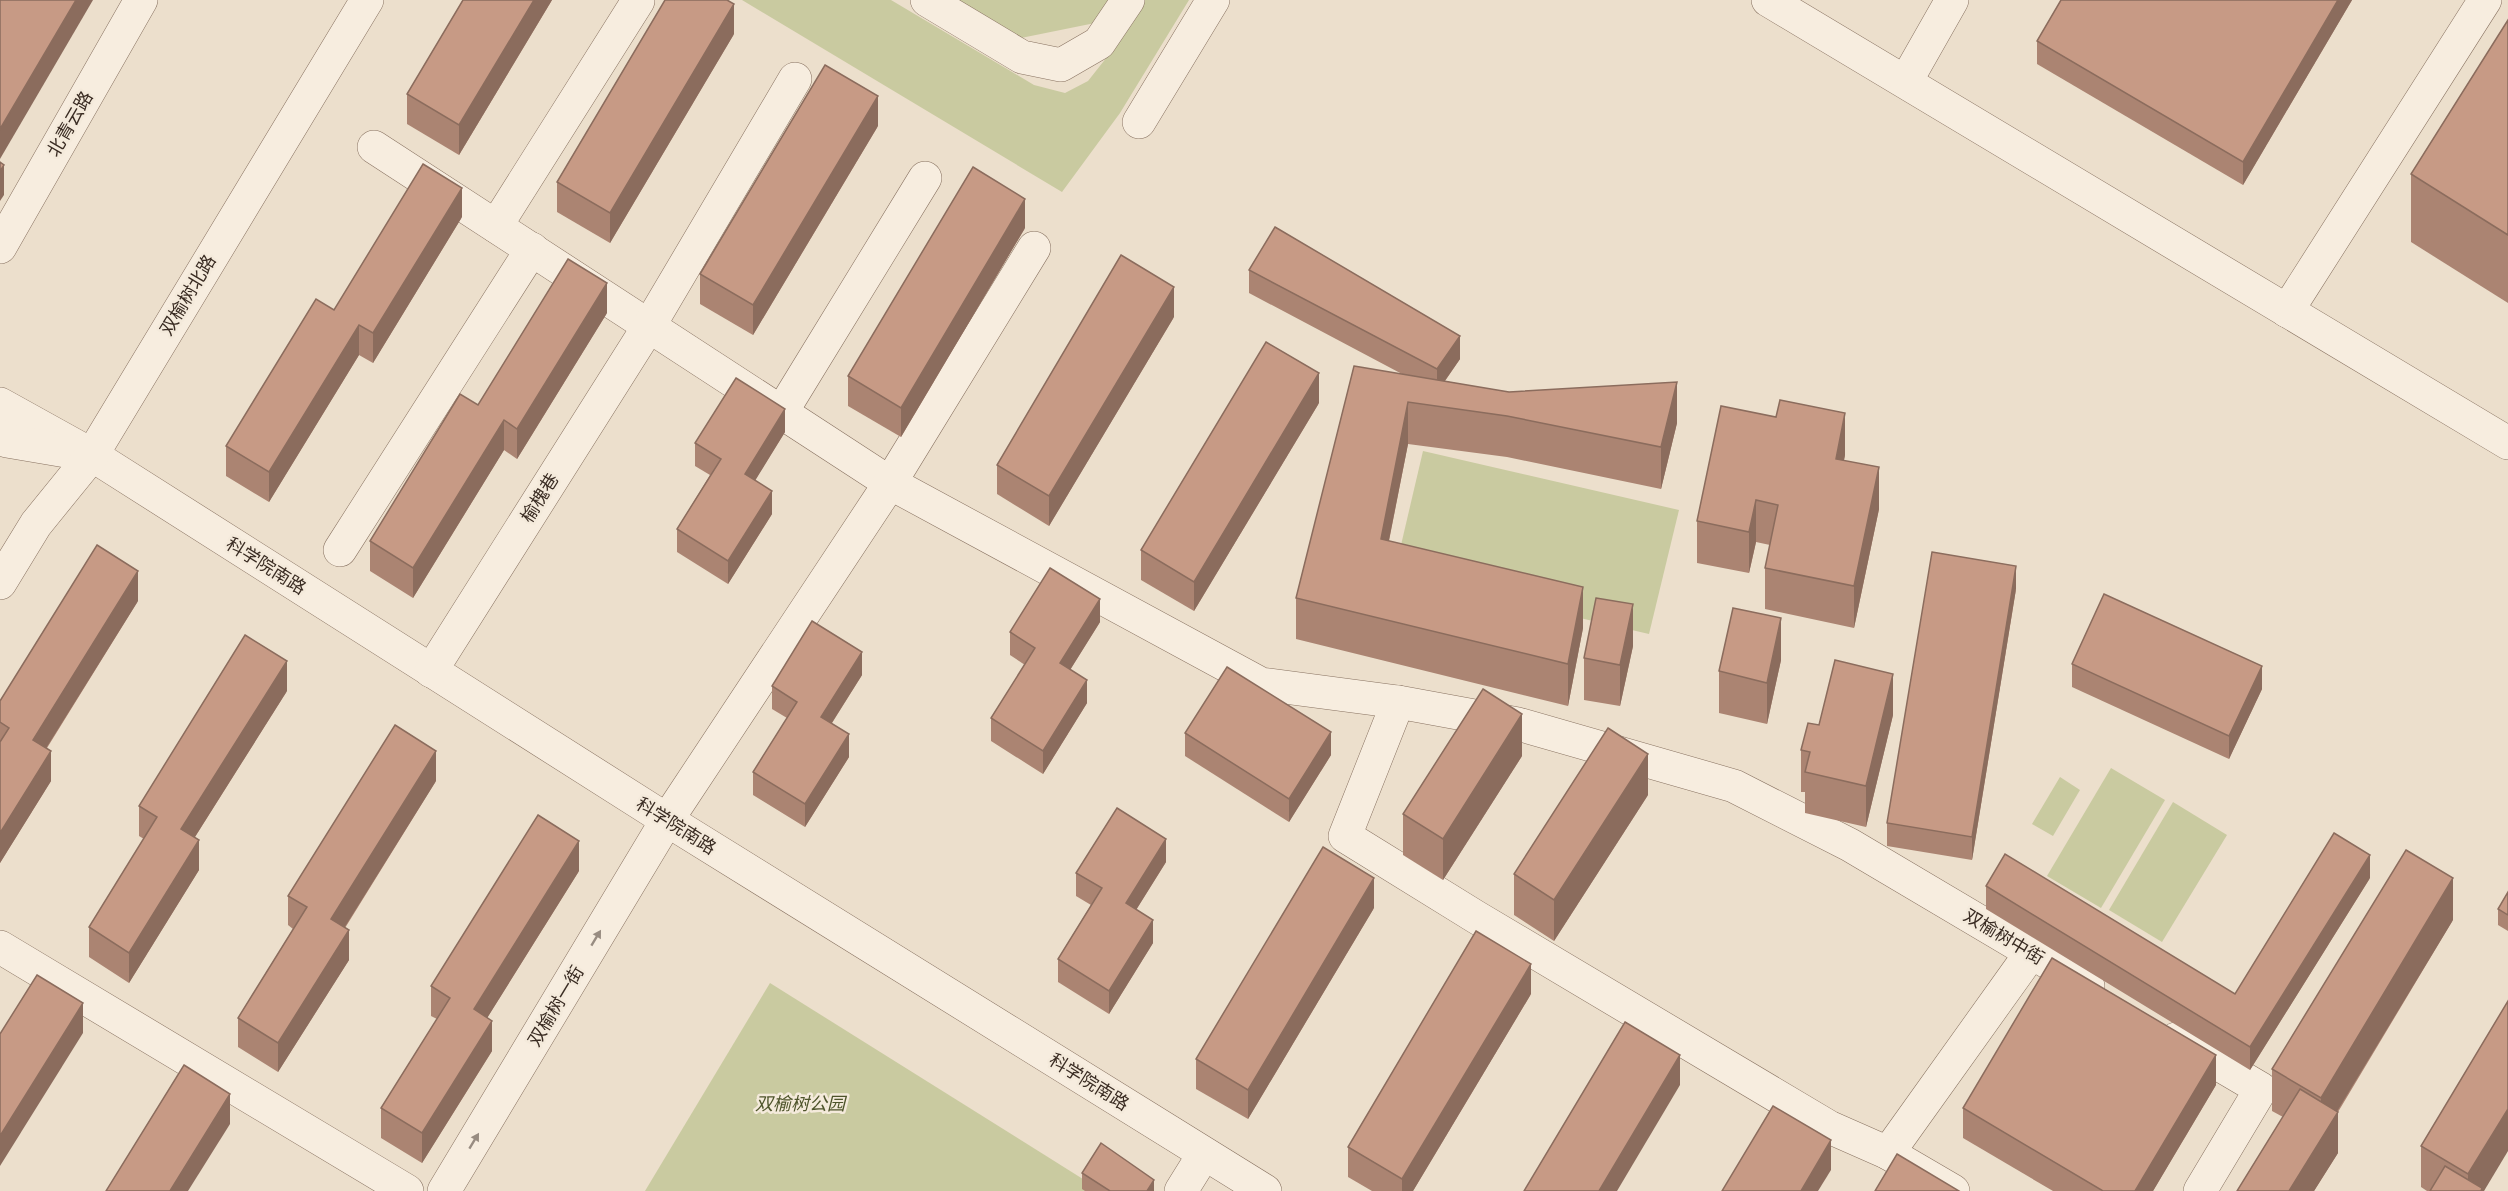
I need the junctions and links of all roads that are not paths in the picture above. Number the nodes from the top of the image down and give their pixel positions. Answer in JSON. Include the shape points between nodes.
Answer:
{"nodes":[{"id":1,"x":141,"y":0,"type":"edge"},
{"id":2,"x":367,"y":0,"type":"edge"},
{"id":3,"x":927,"y":0,"type":"edge"},
{"id":4,"x":1128,"y":0,"type":"edge"},
{"id":5,"x":1213,"y":0,"type":"edge"},
{"id":6,"x":1768,"y":0,"type":"edge"},
{"id":7,"x":1952,"y":0,"type":"edge"},
{"id":8,"x":2485,"y":0,"type":"edge"},
{"id":9,"x":638,"y":1,"type":"edge"},
{"id":10,"x":795,"y":79,"type":"dead end"},
{"id":11,"x":1906,"y":81,"type":"junction"},
{"id":12,"x":1139,"y":122,"type":"dead end"},
{"id":13,"x":374,"y":147,"type":"dead end"},
{"id":14,"x":926,"y":178,"type":"dead end"},
{"id":15,"x":496,"y":226,"type":"junction"},
{"id":16,"x":0,"y":247,"type":"edge"},
{"id":17,"x":1034,"y":248,"type":"dead end"},
{"id":18,"x":532,"y":249,"type":"junction"},
{"id":19,"x":2287,"y":311,"type":"junction"},
{"id":20,"x":649,"y":326,"type":"junction"},
{"id":21,"x":0,"y":404,"type":"edge"},
{"id":22,"x":782,"y":413,"type":"junction"},
{"id":23,"x":0,"y":436,"type":"edge"},
{"id":24,"x":2508,"y":443,"type":"edge"},
{"id":25,"x":92,"y":455,"type":"junction"},
{"id":26,"x":890,"y":483,"type":"junction"},
{"id":27,"x":340,"y":550,"type":"dead end"},
{"id":28,"x":0,"y":584,"type":"edge"},
{"id":29,"x":431,"y":671,"type":"junction"},
{"id":30,"x":1398,"y":702,"type":"junction"},
{"id":31,"x":667,"y":820,"type":"junction"},
{"id":32,"x":0,"y":947,"type":"edge"},
{"id":33,"x":2031,"y":953,"type":"junction"},
{"id":34,"x":2111,"y":1000,"type":"edge"},
{"id":35,"x":2151,"y":1024,"type":"edge"},
{"id":36,"x":1204,"y":1154,"type":"junction"},
{"id":37,"x":1888,"y":1154,"type":"junction"},
{"id":38,"x":407,"y":1191,"type":"edge"},
{"id":39,"x":444,"y":1191,"type":"edge"},
{"id":40,"x":1181,"y":1191,"type":"edge"},
{"id":41,"x":1265,"y":1191,"type":"edge"},
{"id":42,"x":1953,"y":1191,"type":"edge"},
{"id":43,"x":2200,"y":1191,"type":"edge"}],
"edges":[{"from":1,"to":16,"type":"street","name":"北青云路"},
{"from":2,"to":25,"type":"street","name":"双榆树北路"},
{"from":3,"to":4,"type":"street","via":[[1022,57],[1061,65],[1099,43]]},
{"from":5,"to":12,"type":"street"},
{"from":6,"to":11,"type":"street"},
{"from":7,"to":11,"type":"street"},
{"from":8,"to":19,"type":"street"},
{"from":9,"to":15,"type":"street"},
{"from":10,"to":20,"type":"street","name":"榆槐巷"},
{"from":11,"to":19,"type":"street"},
{"from":13,"to":15,"type":"street","name":"双榆树中街"},
{"from":14,"to":22,"type":"street"},
{"from":15,"to":18,"type":"street","name":"双榆树中街"},
{"from":17,"to":26,"type":"street","name":"双榆树一街"},
{"from":18,"to":20,"type":"street","name":"双榆树中街"},
{"from":18,"to":27,"type":"street"},
{"from":19,"to":24,"type":"street"},
{"from":20,"to":22,"type":"street","name":"双榆树中街"},
{"from":20,"to":29,"type":"street","name":"榆槐巷"},
{"from":21,"to":25,"type":"street","name":"科学院南路"},
{"from":22,"to":26,"type":"street","name":"双榆树中街"},
{"from":23,"to":25,"type":"street","name":"科学院南路","via":[[7,441]]},
{"from":25,"to":28,"type":"street","name":"双榆树北路","via":[[36,524]]},
{"from":25,"to":29,"type":"street","name":"科学院南路"},
{"from":26,"to":30,"type":"street","name":"双榆树中街","via":[[1261,684]]},
{"from":26,"to":31,"type":"street","name":"双榆树一街"},
{"from":29,"to":31,"type":"street","name":"科学院南路"},
{"from":30,"to":33,"type":"street","name":"双榆树中街","via":[[1518,724],[1734,786],[1850,845]]},
{"from":30,"to":37,"type":"street","via":[[1345,836],[1829,1127]]},
{"from":31,"to":36,"type":"street","name":"科学院南路"},
{"from":39,"to":31,"type":"street","name":"双榆树一街","one_way":true},
{"from":32,"to":38,"type":"street"},
{"from":33,"to":34,"type":"street","name":"双榆树中街"},
{"from":33,"to":37,"type":"street"},
{"from":35,"to":43,"type":"street","via":[[2261,1089]]},
{"from":36,"to":40,"type":"street"},
{"from":36,"to":41,"type":"street","name":"科学院南路"},
{"from":37,"to":42,"type":"street"}]}
